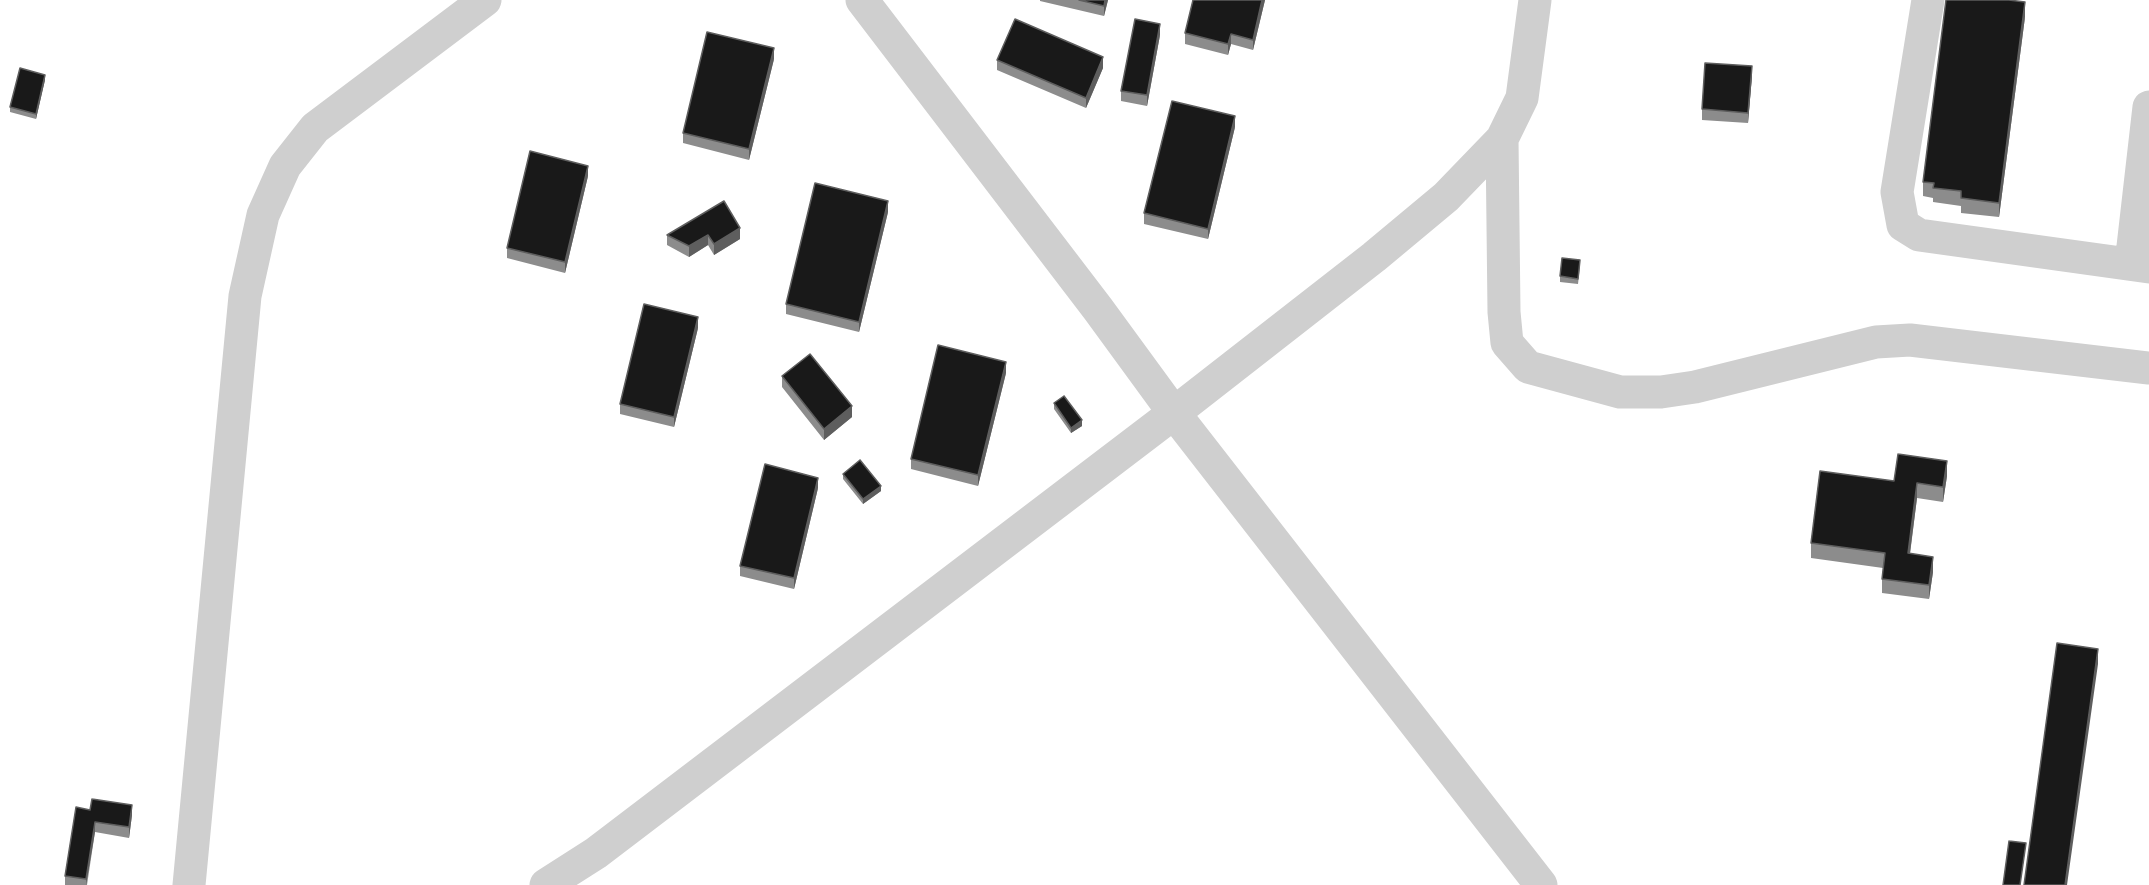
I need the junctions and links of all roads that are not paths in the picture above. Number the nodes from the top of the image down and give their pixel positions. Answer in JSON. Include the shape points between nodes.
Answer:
{"nodes":[{"id":1,"x":485,"y":0,"type":"edge"},
{"id":2,"x":862,"y":0,"type":"edge"},
{"id":3,"x":1535,"y":0,"type":"edge"},
{"id":4,"x":1928,"y":0,"type":"edge"},
{"id":5,"x":2149,"y":107,"type":"edge"},
{"id":6,"x":1502,"y":139,"type":"junction"},
{"id":7,"x":2140,"y":266,"type":"edge"},
{"id":8,"x":2149,"y":368,"type":"edge"},
{"id":9,"x":1174,"y":413,"type":"junction"},
{"id":10,"x":189,"y":885,"type":"edge"},
{"id":11,"x":546,"y":885,"type":"edge"},
{"id":12,"x":1541,"y":885,"type":"edge"}],
"edges":[{"from":1,"to":10,"type":"street","via":[[315,128],[285,166],[263,215],[245,296]]},
{"from":2,"to":9,"type":"street"},
{"from":3,"to":6,"type":"street","via":[[1522,98]]},
{"from":4,"to":7,"type":"street","via":[[1897,192],[1903,225],[1918,235]]},
{"from":5,"to":7,"type":"street"},
{"from":6,"to":8,"type":"street","via":[[1507,343],[1528,367],[1620,392],[1660,392],[1695,387],[1876,342],[1911,340]]},
{"from":6,"to":9,"type":"street","via":[[1446,197]]},
{"from":9,"to":11,"type":"street","via":[[596,853]]},
{"from":9,"to":12,"type":"street"}]}
